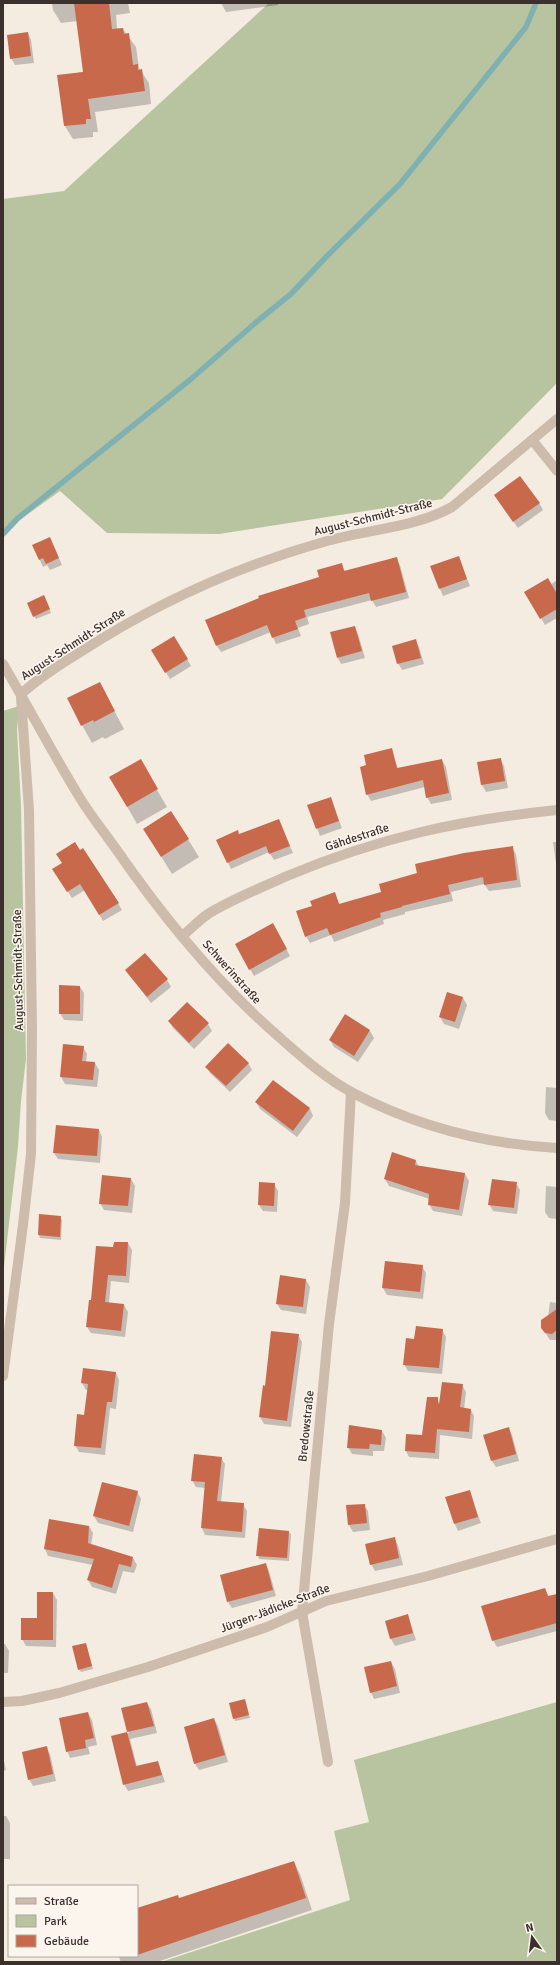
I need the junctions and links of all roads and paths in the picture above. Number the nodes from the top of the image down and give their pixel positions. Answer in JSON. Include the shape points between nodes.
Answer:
{"nodes":[{"id":1,"x":557,"y":419,"type":"edge"},
{"id":2,"x":532,"y":440,"type":"junction"},
{"id":3,"x":557,"y":471,"type":"edge"},
{"id":4,"x":3,"y":664,"type":"edge"},
{"id":5,"x":21,"y":694,"type":"junction"},
{"id":6,"x":557,"y":810,"type":"edge"},
{"id":7,"x":182,"y":936,"type":"junction"},
{"id":8,"x":351,"y":1092,"type":"junction"},
{"id":9,"x":557,"y":1148,"type":"edge"},
{"id":10,"x":3,"y":1376,"type":"edge"},
{"id":11,"x":557,"y":1539,"type":"edge"},
{"id":12,"x":302,"y":1612,"type":"junction"},
{"id":13,"x":3,"y":1702,"type":"edge"},
{"id":14,"x":328,"y":1762,"type":"dead end"}],
"edges":[{"from":1,"to":2,"type":"street","name":"August-Schmidt-Straße"},
{"from":2,"to":3,"type":"street"},
{"from":2,"to":5,"type":"street","name":"August-Schmidt-Straße","via":[[452,507],[439,514],[298,550],[204,584],[118,628],[35,681]]},
{"from":4,"to":5,"type":"street","name":"Schwerinstraße"},
{"from":5,"to":7,"type":"street","name":"Schwerinstraße","via":[[82,800],[144,889]]},
{"from":5,"to":10,"type":"street","name":"August-Schmidt-Straße","via":[[29,810],[31,1154]]},
{"from":6,"to":7,"type":"street","name":"Gähdestraße","via":[[499,816],[434,828],[349,852],[235,900],[207,915]]},
{"from":7,"to":8,"type":"street","name":"Schwerinstraße","via":[[254,1016],[313,1066]]},
{"from":8,"to":9,"type":"street","name":"Schwerinstraße","via":[[396,1114],[425,1124],[497,1141]]},
{"from":8,"to":12,"type":"street","name":"Bredowstraße","via":[[345,1203],[327,1347]]},
{"from":11,"to":12,"type":"street","name":"Jürgen-Jädicke-Straße","via":[[428,1576],[326,1601]]},
{"from":12,"to":13,"type":"street","name":"Jürgen-Jädicke-Straße","via":[[148,1667],[22,1701]]},
{"from":12,"to":14,"type":"street","name":"Bredowstraße"}]}
